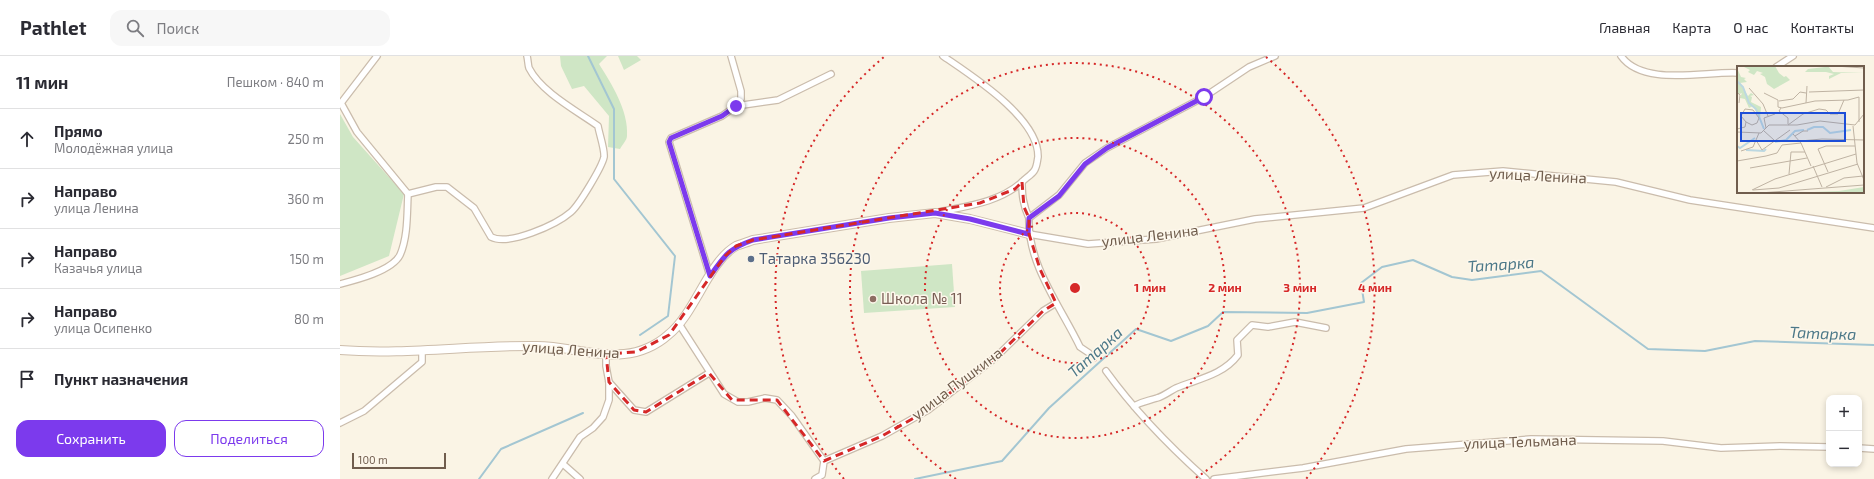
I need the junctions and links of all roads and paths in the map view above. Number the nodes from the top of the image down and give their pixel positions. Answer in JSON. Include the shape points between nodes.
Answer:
{"nodes":[{"id":1,"x":377,"y":56,"type":"edge"},
{"id":2,"x":527,"y":56,"type":"edge"},
{"id":3,"x":731,"y":56,"type":"edge"},
{"id":4,"x":943,"y":56,"type":"edge"},
{"id":5,"x":1276,"y":56,"type":"edge"},
{"id":6,"x":1621,"y":56,"type":"edge"},
{"id":7,"x":1793,"y":56,"type":"edge"},
{"id":8,"x":1778,"y":66,"type":"edge"},
{"id":9,"x":1737,"y":72,"type":"edge"},
{"id":10,"x":831,"y":74,"type":"dead end"},
{"id":11,"x":341,"y":103,"type":"edge"},
{"id":12,"x":736,"y":106,"type":"junction"},
{"id":13,"x":1022,"y":182,"type":"junction"},
{"id":14,"x":408,"y":194,"type":"junction"},
{"id":15,"x":935,"y":213,"type":"junction"},
{"id":16,"x":1029,"y":218,"type":"junction"},
{"id":17,"x":1874,"y":228,"type":"edge"},
{"id":18,"x":1028,"y":234,"type":"junction"},
{"id":19,"x":710,"y":276,"type":"junction"},
{"id":20,"x":340,"y":284,"type":"edge"},
{"id":21,"x":1056,"y":303,"type":"junction"},
{"id":22,"x":679,"y":324,"type":"junction"},
{"id":23,"x":1326,"y":328,"type":"dead end"},
{"id":24,"x":340,"y":350,"type":"edge"},
{"id":25,"x":422,"y":350,"type":"junction"},
{"id":26,"x":1089,"y":353,"type":"dead end"},
{"id":27,"x":606,"y":354,"type":"junction"},
{"id":28,"x":1106,"y":371,"type":"dead end"},
{"id":29,"x":709,"y":373,"type":"junction"},
{"id":30,"x":610,"y":382,"type":"junction"},
{"id":31,"x":1134,"y":406,"type":"junction"},
{"id":32,"x":340,"y":423,"type":"edge"},
{"id":33,"x":1826,"y":447,"type":"edge"},
{"id":34,"x":1862,"y":448,"type":"edge"},
{"id":35,"x":1874,"y":449,"type":"edge"},
{"id":36,"x":824,"y":461,"type":"junction"},
{"id":37,"x":563,"y":464,"type":"junction"},
{"id":38,"x":552,"y":479,"type":"edge"},
{"id":39,"x":580,"y":479,"type":"edge"},
{"id":40,"x":815,"y":479,"type":"edge"},
{"id":41,"x":1206,"y":479,"type":"edge"},
{"id":42,"x":1214,"y":479,"type":"edge"}],
"edges":[{"from":1,"to":11,"type":"street"},
{"from":2,"to":14,"type":"street","via":[[529,67],[538,80],[559,99],[598,126],[604,156],[572,211],[538,230],[500,240],[491,237],[474,208],[446,187]]},
{"from":3,"to":12,"type":"street","via":[[741,91],[741,99]]},
{"from":4,"to":13,"type":"street","via":[[1004,102],[1031,131],[1036,142],[1037,164],[1035,171]]},
{"from":5,"to":16,"type":"street","via":[[1249,67],[1204,97],[1107,148],[1085,164],[1059,196]]},
{"from":6,"to":9,"type":"street","via":[[1633,67],[1648,73],[1673,75]]},
{"from":7,"to":8,"type":"street"},
{"from":10,"to":12,"type":"street","via":[[778,100]]},
{"from":11,"to":14,"type":"street","via":[[357,132]]},
{"from":12,"to":19,"type":"street","via":[[722,116],[671,138],[669,142]]},
{"from":13,"to":15,"type":"street","via":[[1015,189],[997,198]]},
{"from":13,"to":16,"type":"street","via":[[1022,199]]},
{"from":14,"to":20,"type":"street","via":[[400,255],[393,263],[380,270]]},
{"from":15,"to":18,"type":"street","name":"улица Ленина"},
{"from":15,"to":19,"type":"street","name":"улица Ленина","via":[[753,240],[736,246]]},
{"from":16,"to":18,"type":"street"},
{"from":17,"to":18,"type":"street","name":"улица Ленина","via":[[1690,200],[1616,182],[1504,171],[1453,175],[1364,208],[1255,219],[1156,239],[1088,244]]},
{"from":18,"to":21,"type":"street","via":[[1040,269]]},
{"from":19,"to":22,"type":"street","name":"улица Ленина"},
{"from":21,"to":26,"type":"street","via":[[1080,347]]},
{"from":21,"to":36,"type":"street","name":"улица Пушкина","via":[[1043,312],[995,358],[928,410],[882,436]]},
{"from":22,"to":27,"type":"street","name":"улица Ленина","via":[[669,335],[650,346],[624,354]]},
{"from":22,"to":29,"type":"street"},
{"from":23,"to":31,"type":"street","via":[[1295,322],[1268,327],[1252,325],[1237,340],[1238,355],[1216,373]]},
{"from":24,"to":25,"type":"street","name":"улица Ленина"},
{"from":25,"to":27,"type":"street","name":"улица Ленина","via":[[538,346]]},
{"from":25,"to":32,"type":"street","via":[[422,362],[364,411]]},
{"from":27,"to":30,"type":"street"},
{"from":28,"to":31,"type":"street"},
{"from":29,"to":30,"type":"street","name":"улица Ленина","via":[[646,412],[634,410]]},
{"from":29,"to":36,"type":"street","via":[[724,394],[732,400],[777,400],[792,416]]},
{"from":30,"to":37,"type":"street","via":[[608,400],[602,417],[593,428],[580,437]]},
{"from":31,"to":41,"type":"street","via":[[1179,455]]},
{"from":33,"to":42,"type":"street","name":"улица Тельмана","via":[[1721,448],[1663,440],[1531,440],[1406,449],[1303,468]]},
{"from":34,"to":35,"type":"street"},
{"from":36,"to":40,"type":"street","via":[[822,475]]},
{"from":37,"to":38,"type":"street"},
{"from":37,"to":39,"type":"street"}]}
